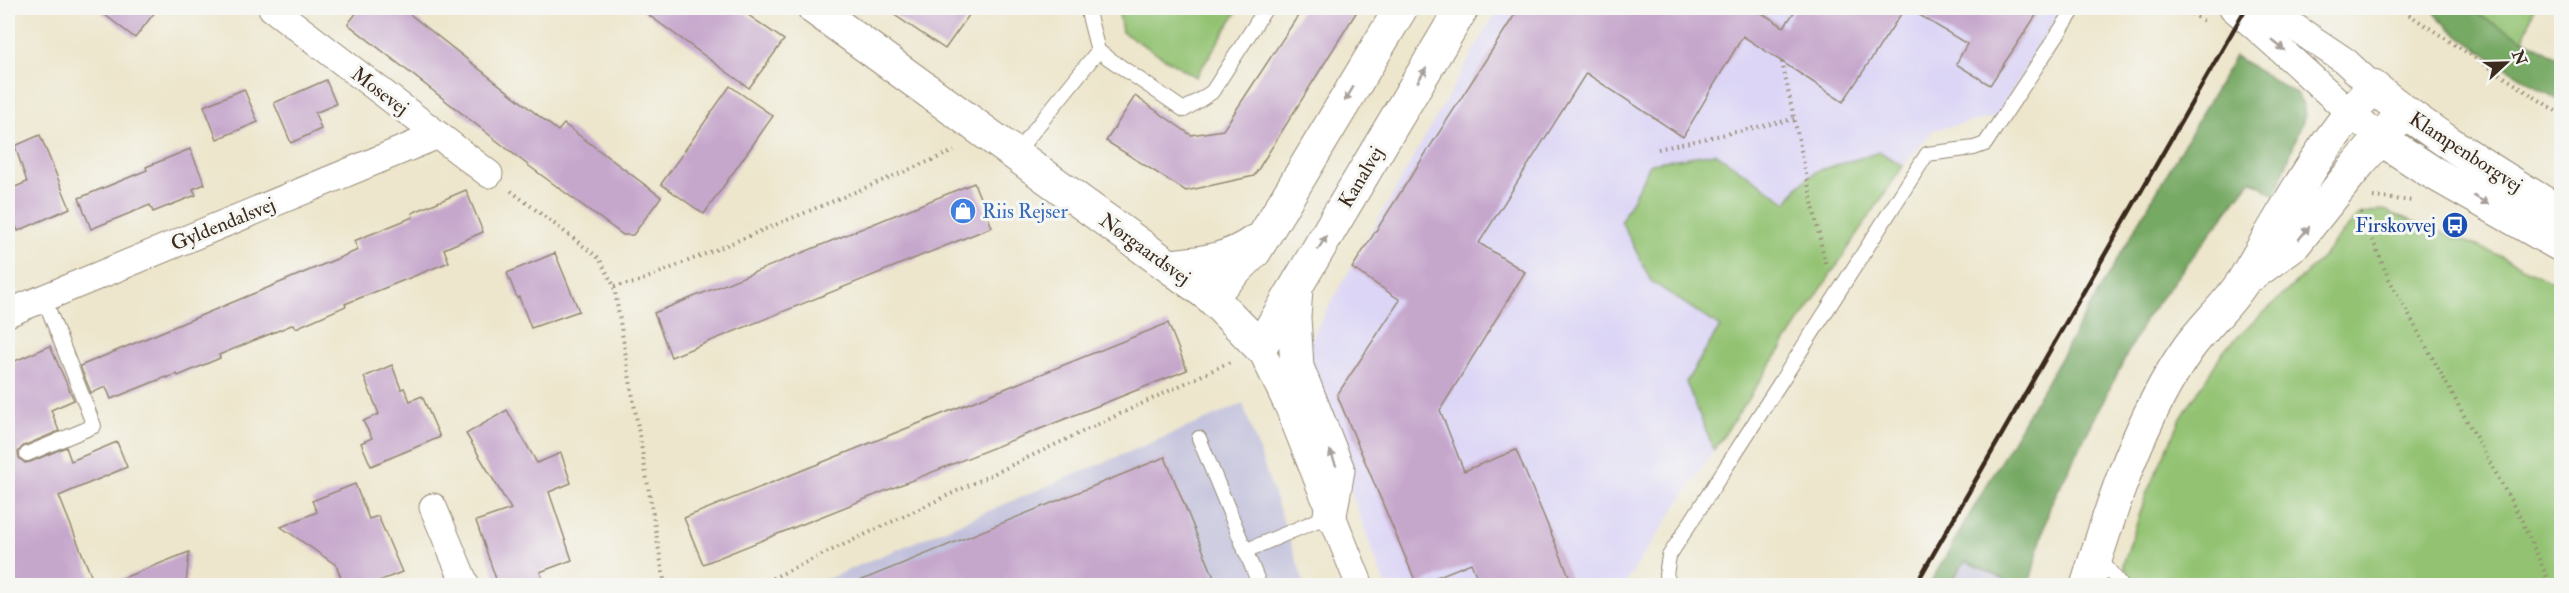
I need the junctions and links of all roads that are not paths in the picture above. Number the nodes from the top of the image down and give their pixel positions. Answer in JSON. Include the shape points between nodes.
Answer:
{"nodes":[{"id":1,"x":272,"y":8,"type":"edge"},
{"id":2,"x":813,"y":8,"type":"edge"},
{"id":3,"x":1087,"y":8,"type":"edge"},
{"id":4,"x":1266,"y":8,"type":"edge"},
{"id":5,"x":1401,"y":8,"type":"edge"},
{"id":6,"x":1462,"y":8,"type":"edge"},
{"id":7,"x":2075,"y":8,"type":"edge"},
{"id":8,"x":2233,"y":8,"type":"edge"},
{"id":9,"x":2266,"y":8,"type":"edge"},
{"id":10,"x":1098,"y":51,"type":"junction"},
{"id":11,"x":2373,"y":87,"type":"junction"},
{"id":12,"x":2404,"y":112,"type":"junction"},
{"id":13,"x":2349,"y":113,"type":"junction"},
{"id":14,"x":438,"y":135,"type":"junction"},
{"id":15,"x":2381,"y":139,"type":"junction"},
{"id":16,"x":1003,"y":145,"type":"junction"},
{"id":17,"x":489,"y":174,"type":"road end"},
{"id":18,"x":2562,"y":214,"type":"edge"},
{"id":19,"x":1267,"y":232,"type":"junction"},
{"id":20,"x":2562,"y":246,"type":"edge"},
{"id":21,"x":1169,"y":266,"type":"junction"},
{"id":22,"x":2242,"y":283,"type":"junction"},
{"id":23,"x":1296,"y":286,"type":"junction"},
{"id":24,"x":1210,"y":296,"type":"junction"},
{"id":25,"x":44,"y":298,"type":"junction"},
{"id":26,"x":8,"y":313,"type":"edge"},
{"id":27,"x":1260,"y":347,"type":"junction"},
{"id":28,"x":1199,"y":438,"type":"dead end"},
{"id":29,"x":27,"y":454,"type":"dead end"},
{"id":30,"x":433,"y":507,"type":"dead end"},
{"id":31,"x":1330,"y":515,"type":"junction"},
{"id":32,"x":1245,"y":551,"type":"junction"},
{"id":33,"x":2092,"y":571,"type":"edge"},
{"id":34,"x":466,"y":585,"type":"edge"},
{"id":35,"x":1260,"y":585,"type":"edge"},
{"id":36,"x":1360,"y":585,"type":"edge"},
{"id":37,"x":1671,"y":585,"type":"edge"},
{"id":38,"x":2122,"y":585,"type":"edge"}],
"edges":[{"from":1,"to":14,"type":"street","name":"Mosevej"},
{"from":2,"to":16,"type":"street","name":"Nørgaardsvej"},
{"from":3,"to":10,"type":"lane"},
{"from":4,"to":10,"type":"lane","via":[[1212,92],[1184,110]]},
{"from":5,"to":19,"type":"street","one_way":true},
{"from":23,"to":6,"type":"street","name":"Kanalvej","one_way":true},
{"from":7,"to":37,"type":"lane","via":[[1985,144],[1927,154],[1669,556],[1666,575]]},
{"from":8,"to":13,"type":"street","one_way":true},
{"from":9,"to":11,"type":"street","via":[[2345,60]]},
{"from":10,"to":16,"type":"lane"},
{"from":11,"to":12,"type":"street","name":"Klampenborgvej"},
{"from":11,"to":13,"type":"street"},
{"from":12,"to":15,"type":"street"},
{"from":12,"to":18,"type":"street","name":"Klampenborgvej"},
{"from":13,"to":15,"type":"street"},
{"from":13,"to":22,"type":"street"},
{"from":14,"to":17,"type":"street","name":"Mosevej"},
{"from":14,"to":25,"type":"street","name":"Gyldendalsvej"},
{"from":15,"to":20,"type":"street","name":"Klampenborgvej","one_way":true},
{"from":22,"to":15,"type":"street","one_way":true,"via":[[2295,243]]},
{"from":16,"to":21,"type":"street","name":"Nørgaardsvej"},
{"from":19,"to":21,"type":"street","via":[[1227,257]]},
{"from":19,"to":24,"type":"street","via":[[1255,251]]},
{"from":21,"to":24,"type":"street","name":"Nørgaardsvej"},
{"from":22,"to":33,"type":"street","via":[[2189,347],[2173,373],[2130,457]]},
{"from":23,"to":27,"type":"street","name":"Kanalvej"},
{"from":31,"to":23,"type":"street","one_way":true,"via":[[1338,470],[1297,367]]},
{"from":24,"to":27,"type":"street","name":"Nørgaardsvej"},
{"from":25,"to":26,"type":"street","name":"Gyldendalsvej"},
{"from":25,"to":29,"type":"lane","via":[[94,426]]},
{"from":27,"to":31,"type":"street","name":"Nørgaardsvej","via":[[1289,408]]},
{"from":28,"to":32,"type":"lane"},
{"from":30,"to":34,"type":"street"},
{"from":31,"to":32,"type":"lane"},
{"from":31,"to":36,"type":"street","name":"Nørgaardsvej"},
{"from":32,"to":35,"type":"lane"},
{"from":33,"to":38,"type":"lane"}]}
